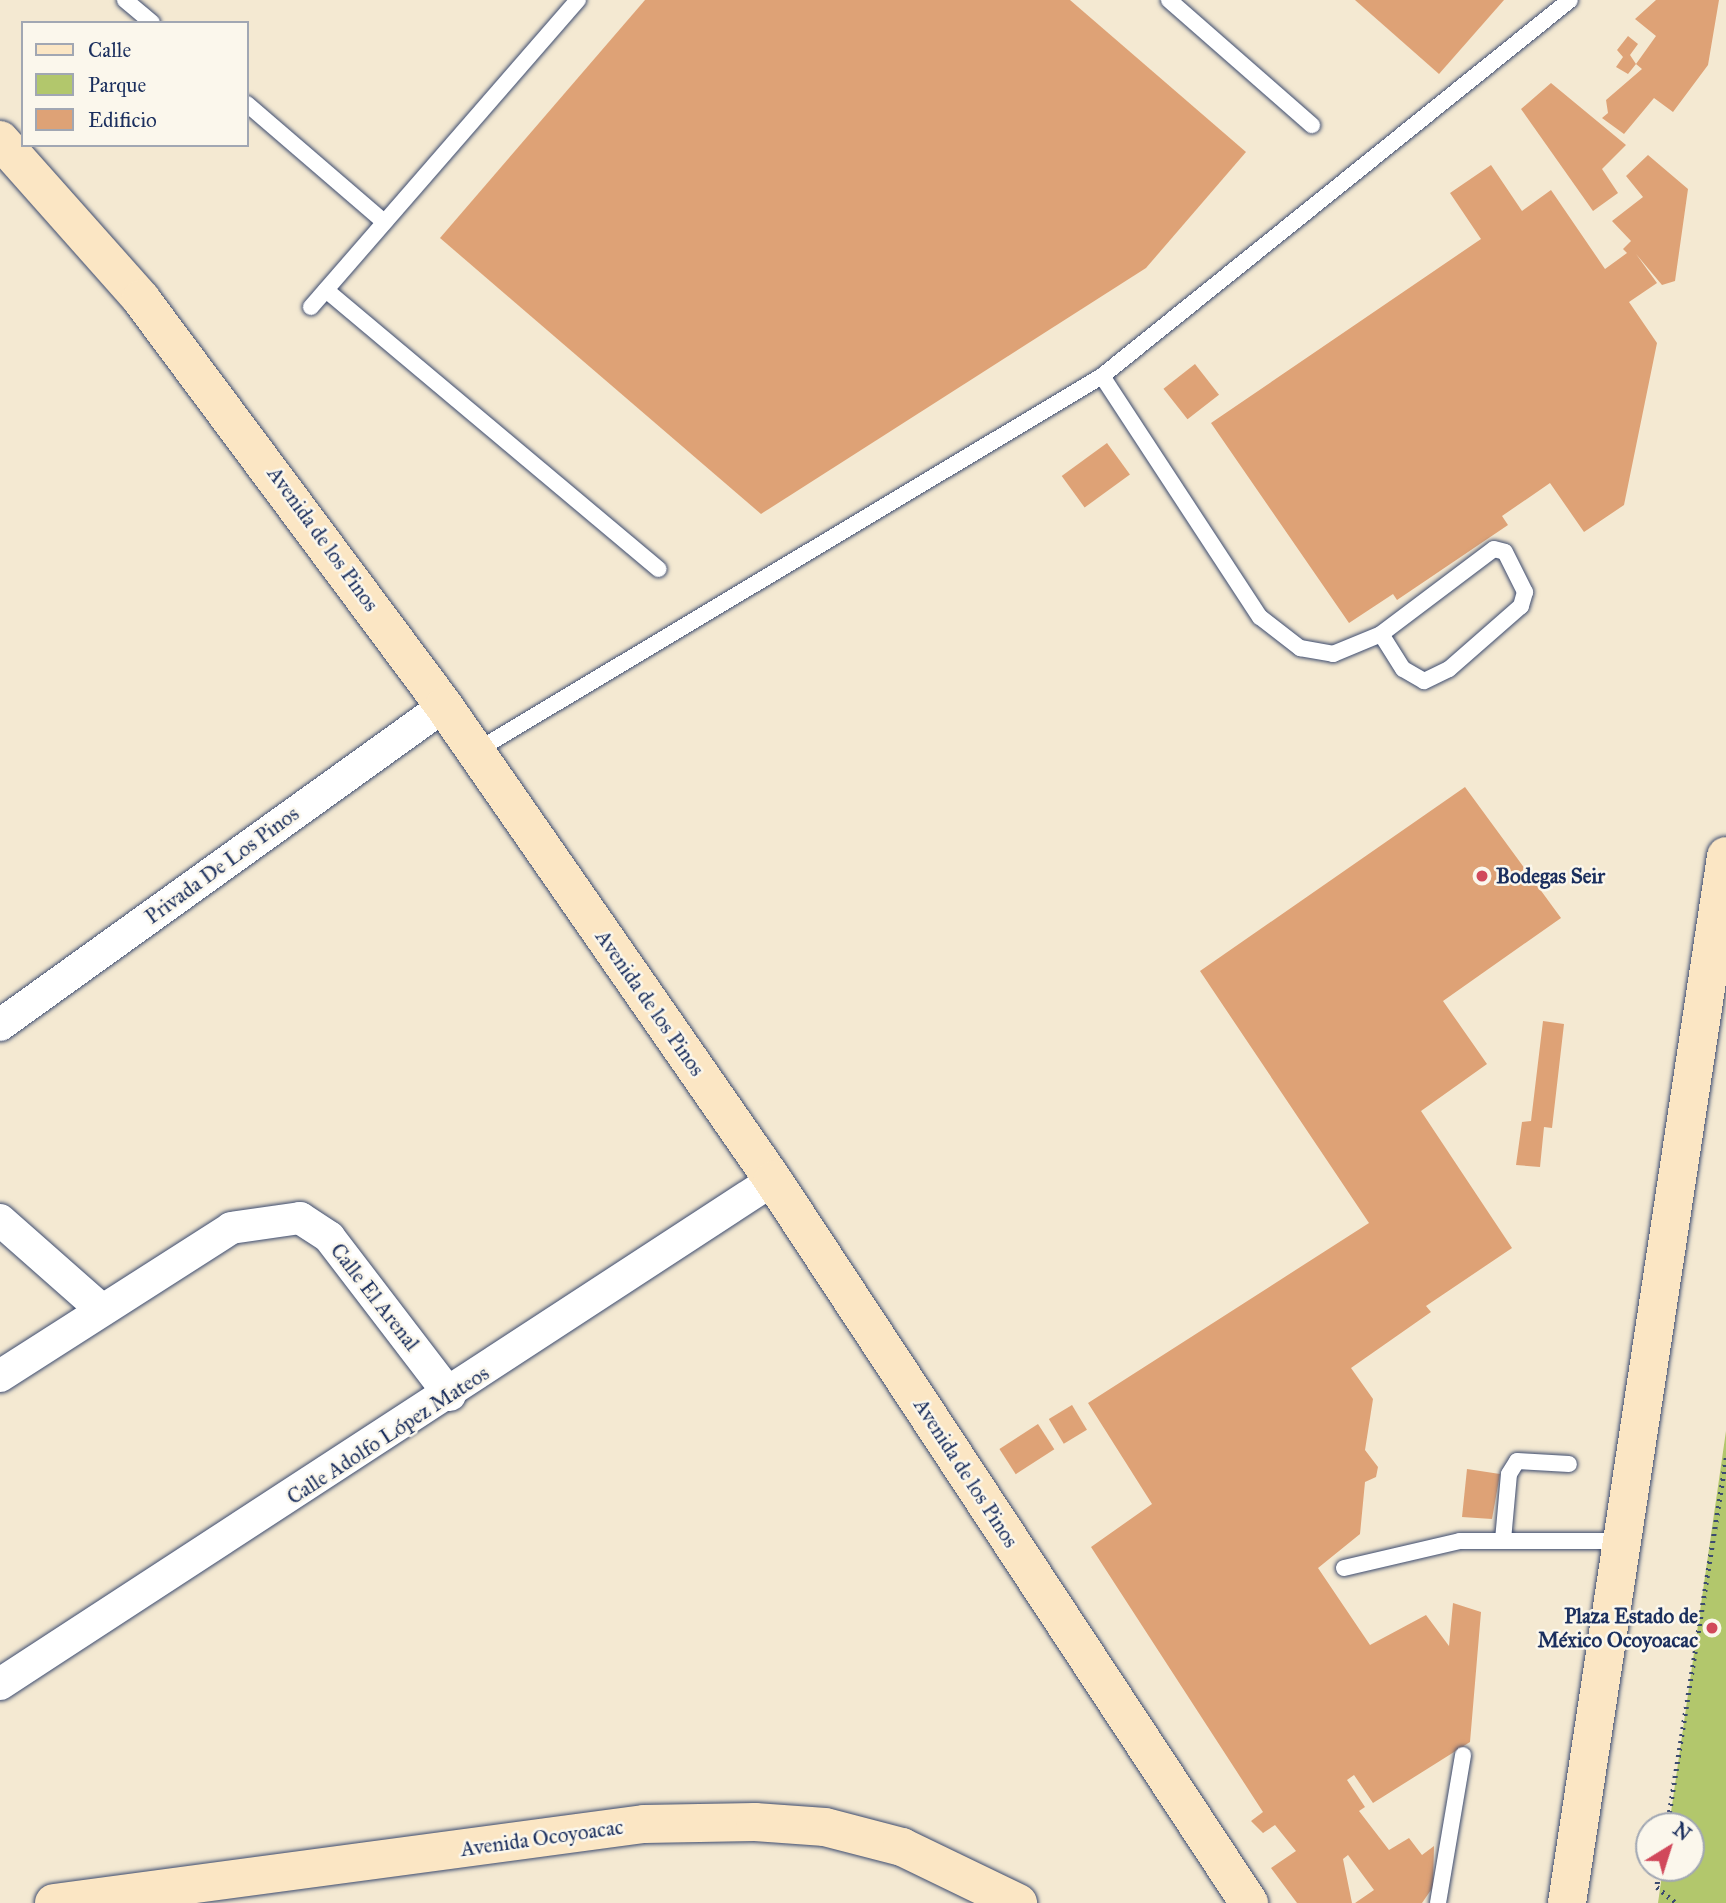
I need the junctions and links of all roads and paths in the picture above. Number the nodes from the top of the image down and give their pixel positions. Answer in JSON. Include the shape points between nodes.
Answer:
{"nodes":[{"id":1,"x":125,"y":0,"type":"edge"},
{"id":2,"x":578,"y":0,"type":"edge"},
{"id":3,"x":1169,"y":0,"type":"edge"},
{"id":4,"x":1570,"y":0,"type":"edge"},
{"id":5,"x":150,"y":21,"type":"edge"},
{"id":6,"x":248,"y":105,"type":"edge"},
{"id":7,"x":1312,"y":125,"type":"dead end"},
{"id":8,"x":0,"y":140,"type":"edge"},
{"id":9,"x":384,"y":222,"type":"junction"},
{"id":10,"x":326,"y":290,"type":"junction"},
{"id":11,"x":311,"y":307,"type":"dead end"},
{"id":12,"x":1102,"y":376,"type":"junction"},
{"id":13,"x":658,"y":569,"type":"dead end"},
{"id":14,"x":1381,"y":634,"type":"junction"},
{"id":15,"x":444,"y":706,"type":"junction"},
{"id":16,"x":476,"y":751,"type":"junction"},
{"id":17,"x":1726,"y":856,"type":"edge"},
{"id":18,"x":0,"y":1025,"type":"edge"},
{"id":19,"x":773,"y":1180,"type":"junction"},
{"id":20,"x":0,"y":1220,"type":"edge"},
{"id":21,"x":102,"y":1310,"type":"junction"},
{"id":22,"x":0,"y":1376,"type":"edge"},
{"id":23,"x":450,"y":1395,"type":"junction"},
{"id":24,"x":1726,"y":1457,"type":"edge"},
{"id":25,"x":1569,"y":1464,"type":"dead end"},
{"id":26,"x":1503,"y":1540,"type":"junction"},
{"id":27,"x":1623,"y":1541,"type":"junction"},
{"id":28,"x":1344,"y":1569,"type":"dead end"},
{"id":29,"x":0,"y":1685,"type":"edge"},
{"id":30,"x":1463,"y":1755,"type":"dead end"},
{"id":31,"x":1669,"y":1812,"type":"edge"},
{"id":32,"x":1658,"y":1882,"type":"edge"},
{"id":33,"x":54,"y":1903,"type":"edge"},
{"id":34,"x":1018,"y":1903,"type":"edge"},
{"id":35,"x":1249,"y":1903,"type":"edge"},
{"id":36,"x":1438,"y":1903,"type":"edge"},
{"id":37,"x":1567,"y":1903,"type":"edge"},
{"id":38,"x":1676,"y":1903,"type":"edge"}],
"edges":[{"from":1,"to":5,"type":"lane"},
{"from":2,"to":9,"type":"lane"},
{"from":3,"to":7,"type":"lane"},
{"from":4,"to":12,"type":"lane"},
{"from":6,"to":9,"type":"lane"},
{"from":8,"to":15,"type":"street","name":"Avenida de los Pinos","via":[[141,299]]},
{"from":9,"to":10,"type":"lane"},
{"from":10,"to":11,"type":"lane"},
{"from":10,"to":13,"type":"lane"},
{"from":12,"to":14,"type":"lane","via":[[1260,617],[1300,648],[1333,654]]},
{"from":12,"to":16,"type":"lane"},
{"from":14,"to":14,"type":"lane","via":[[1494,549],[1505,552],[1525,592],[1521,606],[1449,670],[1424,681],[1403,669]]},
{"from":15,"to":16,"type":"street","name":"Avenida de los Pinos"},
{"from":15,"to":18,"type":"street","name":"Privada De Los Pinos"},
{"from":16,"to":19,"type":"street","name":"Avenida de los Pinos"},
{"from":17,"to":27,"type":"street"},
{"from":19,"to":23,"type":"street","name":"Calle Adolfo López Mateos"},
{"from":19,"to":35,"type":"street","name":"Avenida de los Pinos"},
{"from":20,"to":21,"type":"street"},
{"from":21,"to":22,"type":"street","name":"Calle El Arenal"},
{"from":21,"to":23,"type":"street","name":"Calle El Arenal","via":[[231,1228],[300,1218],[329,1237]]},
{"from":23,"to":29,"type":"street","name":"Calle Adolfo López Mateos"},
{"from":24,"to":31,"type":"path"},
{"from":25,"to":26,"type":"lane","via":[[1517,1461],[1509,1474]]},
{"from":26,"to":27,"type":"lane"},
{"from":26,"to":28,"type":"lane","via":[[1460,1541]]},
{"from":27,"to":37,"type":"street"},
{"from":30,"to":36,"type":"lane"},
{"from":32,"to":38,"type":"path"},
{"from":33,"to":34,"type":"street","name":"Avenida Ocoyoacac","via":[[644,1824],[755,1822],[825,1827],[902,1847]]}]}
